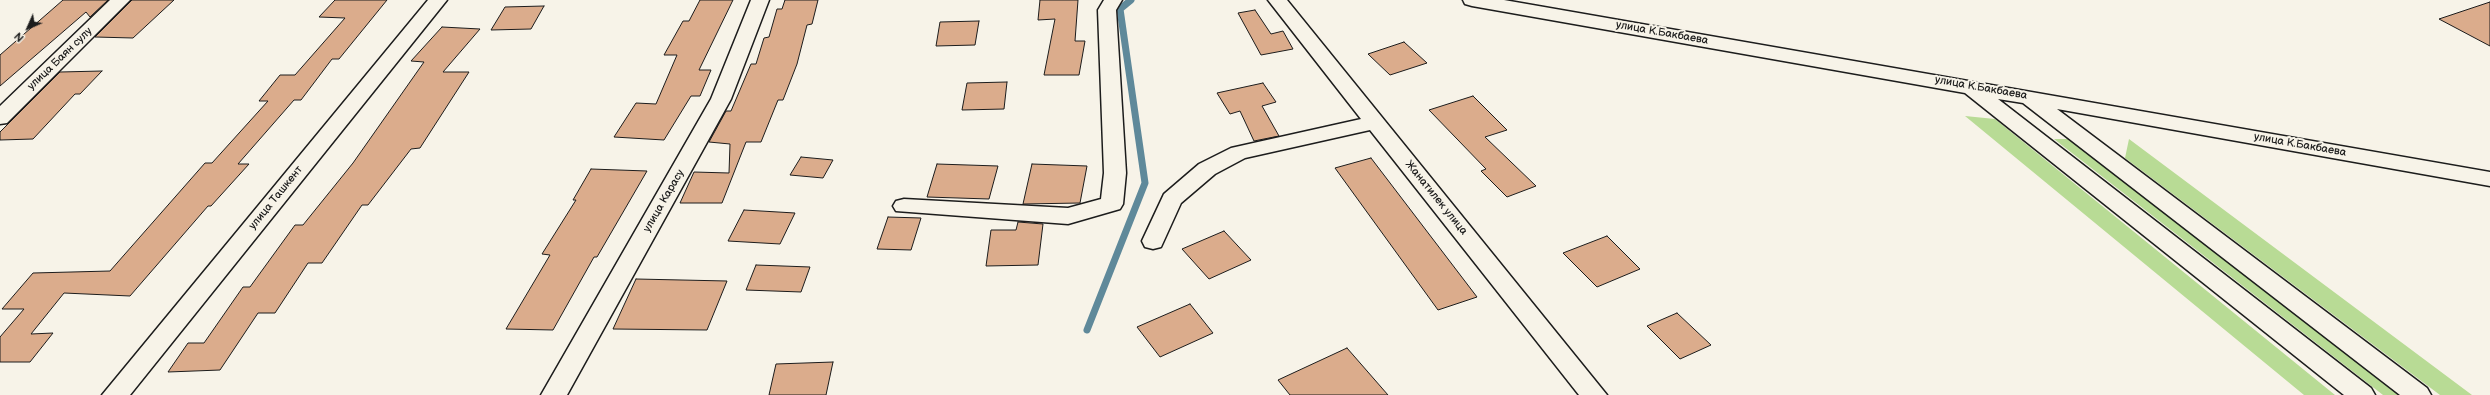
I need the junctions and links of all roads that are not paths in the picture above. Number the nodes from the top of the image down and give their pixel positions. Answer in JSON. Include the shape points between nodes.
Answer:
{"nodes":[{"id":1,"x":121,"y":0,"type":"edge"},
{"id":2,"x":438,"y":0,"type":"edge"},
{"id":3,"x":760,"y":0,"type":"edge"},
{"id":4,"x":1113,"y":0,"type":"edge"},
{"id":5,"x":1277,"y":0,"type":"edge"},
{"id":6,"x":1472,"y":0,"type":"edge"},
{"id":7,"x":1969,"y":86,"type":"junction"},
{"id":8,"x":2026,"y":96,"type":"junction"},
{"id":9,"x":0,"y":118,"type":"edge"},
{"id":10,"x":1375,"y":122,"type":"junction"},
{"id":11,"x":2490,"y":179,"type":"edge"},
{"id":12,"x":904,"y":206,"type":"dead end"},
{"id":13,"x":1153,"y":241,"type":"dead end"},
{"id":14,"x":114,"y":395,"type":"edge"},
{"id":15,"x":554,"y":395,"type":"edge"},
{"id":16,"x":1594,"y":395,"type":"edge"},
{"id":17,"x":2362,"y":395,"type":"edge"},
{"id":18,"x":2418,"y":395,"type":"edge"}],
"edges":[{"from":1,"to":9,"type":"street","name":"улица Баян сулу"},
{"from":2,"to":14,"type":"street","name":"улица Ташкент"},
{"from":3,"to":15,"type":"street","name":"улица Карасу","via":[[721,99]]},
{"from":4,"to":12,"type":"street","via":[[1108,10],[1115,173],[1112,204],[1068,216]]},
{"from":5,"to":10,"type":"street","name":"Жанатилек улица"},
{"from":6,"to":7,"type":"street","name":"улица К.Бакбаева"},
{"from":7,"to":8,"type":"street","name":"улица К.Бакбаева"},
{"from":7,"to":17,"type":"street"},
{"from":8,"to":11,"type":"street","name":"улица К.Бакбаева"},
{"from":8,"to":18,"type":"street"},
{"from":10,"to":13,"type":"street","via":[[1239,153],[1207,169],[1172,199]]},
{"from":10,"to":16,"type":"street","name":"Жанатилек улица"}]}
